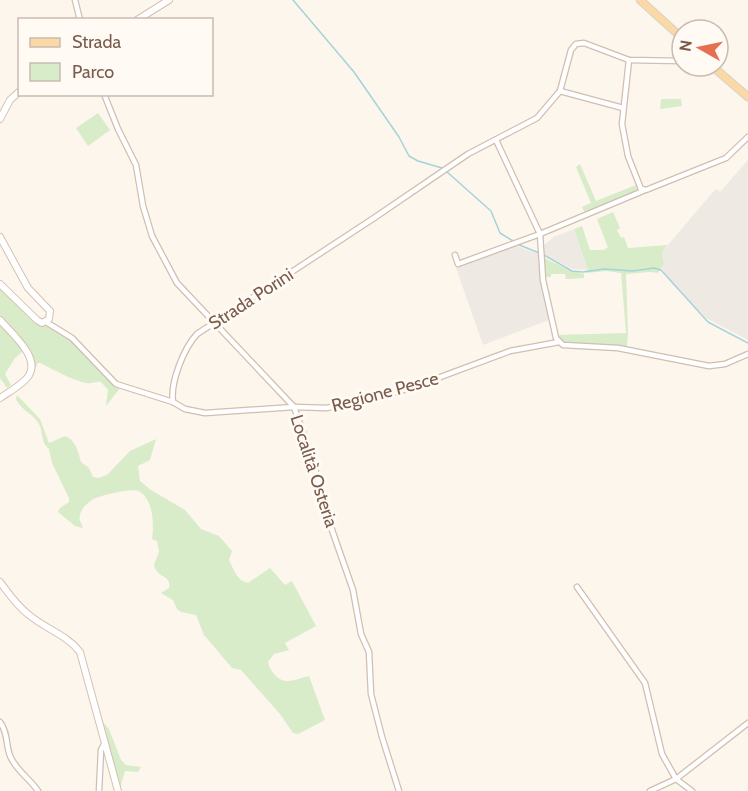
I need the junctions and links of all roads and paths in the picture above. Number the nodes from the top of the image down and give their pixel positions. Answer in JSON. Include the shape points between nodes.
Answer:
{"nodes":[{"id":1,"x":75,"y":0,"type":"edge"},
{"id":2,"x":169,"y":0,"type":"edge"},
{"id":3,"x":640,"y":0,"type":"edge"},
{"id":4,"x":80,"y":18,"type":"edge"},
{"id":5,"x":140,"y":18,"type":"edge"},
{"id":6,"x":670,"y":27,"type":"edge"},
{"id":7,"x":629,"y":60,"type":"junction"},
{"id":8,"x":670,"y":62,"type":"edge"},
{"id":9,"x":725,"y":78,"type":"edge"},
{"id":10,"x":560,"y":91,"type":"junction"},
{"id":11,"x":18,"y":93,"type":"edge"},
{"id":12,"x":105,"y":96,"type":"edge"},
{"id":13,"x":746,"y":97,"type":"edge"},
{"id":14,"x":623,"y":108,"type":"junction"},
{"id":15,"x":0,"y":118,"type":"edge"},
{"id":16,"x":748,"y":137,"type":"edge"},
{"id":17,"x":496,"y":140,"type":"junction"},
{"id":18,"x":643,"y":191,"type":"junction"},
{"id":19,"x":540,"y":234,"type":"junction"},
{"id":20,"x":0,"y":237,"type":"edge"},
{"id":21,"x":454,"y":255,"type":"dead end"},
{"id":22,"x":0,"y":284,"type":"edge"},
{"id":23,"x":0,"y":320,"type":"edge"},
{"id":24,"x":45,"y":322,"type":"junction"},
{"id":25,"x":215,"y":324,"type":"junction"},
{"id":26,"x":559,"y":342,"type":"junction"},
{"id":27,"x":748,"y":354,"type":"edge"},
{"id":28,"x":0,"y":398,"type":"edge"},
{"id":29,"x":173,"y":402,"type":"junction"},
{"id":30,"x":294,"y":407,"type":"junction"},
{"id":31,"x":0,"y":582,"type":"edge"},
{"id":32,"x":577,"y":587,"type":"dead end"},
{"id":33,"x":0,"y":722,"type":"edge"},
{"id":34,"x":748,"y":723,"type":"edge"},
{"id":35,"x":105,"y":742,"type":"junction"},
{"id":36,"x":676,"y":779,"type":"junction"},
{"id":37,"x":38,"y":791,"type":"edge"},
{"id":38,"x":99,"y":791,"type":"edge"},
{"id":39,"x":118,"y":791,"type":"edge"},
{"id":40,"x":399,"y":791,"type":"edge"},
{"id":41,"x":650,"y":791,"type":"edge"},
{"id":42,"x":692,"y":791,"type":"edge"}],
"edges":[{"from":1,"to":4,"type":"street"},
{"from":2,"to":5,"type":"street"},
{"from":3,"to":6,"type":"main road"},
{"from":7,"to":8,"type":"street","name":"Strada Porini"},
{"from":7,"to":10,"type":"street","name":"Strada Porini","via":[[584,43],[576,44]]},
{"from":7,"to":14,"type":"street"},
{"from":9,"to":13,"type":"main road"},
{"from":10,"to":14,"type":"street"},
{"from":10,"to":17,"type":"street","name":"Strada Porini","via":[[537,118]]},
{"from":11,"to":15,"type":"street"},
{"from":12,"to":25,"type":"street","name":"Località Osteria","via":[[136,165],[152,236],[177,283]]},
{"from":14,"to":18,"type":"street","via":[[628,156]]},
{"from":16,"to":18,"type":"street","via":[[726,158]]},
{"from":17,"to":19,"type":"street"},
{"from":17,"to":25,"type":"street","name":"Strada Porini","via":[[468,154]]},
{"from":18,"to":19,"type":"street"},
{"from":19,"to":21,"type":"street","via":[[458,264]]},
{"from":19,"to":26,"type":"street","via":[[543,280]]},
{"from":20,"to":24,"type":"street","via":[[28,288],[50,311]]},
{"from":22,"to":24,"type":"street","via":[[37,320]]},
{"from":23,"to":28,"type":"street","via":[[27,352],[32,365],[29,376]]},
{"from":24,"to":29,"type":"street","via":[[72,338],[116,384]]},
{"from":25,"to":29,"type":"street","name":"Strada Porini","via":[[191,341],[172,387]]},
{"from":25,"to":30,"type":"street","name":"Località Osteria"},
{"from":26,"to":27,"type":"street","via":[[624,349],[709,366]]},
{"from":26,"to":30,"type":"street","name":"Regione Pesce","via":[[510,351],[392,393],[326,408]]},
{"from":29,"to":30,"type":"street","name":"Regione Pesce","via":[[205,413]]},
{"from":30,"to":40,"type":"street","name":"Località Osteria","via":[[353,590],[369,652],[371,694]]},
{"from":31,"to":35,"type":"street","via":[[30,617],[70,641],[80,652]]},
{"from":32,"to":36,"type":"street","via":[[645,682],[657,739]]},
{"from":33,"to":37,"type":"street","via":[[12,760]]},
{"from":34,"to":36,"type":"street"},
{"from":35,"to":38,"type":"street"},
{"from":35,"to":39,"type":"street"},
{"from":36,"to":41,"type":"street"},
{"from":36,"to":42,"type":"street"}]}
